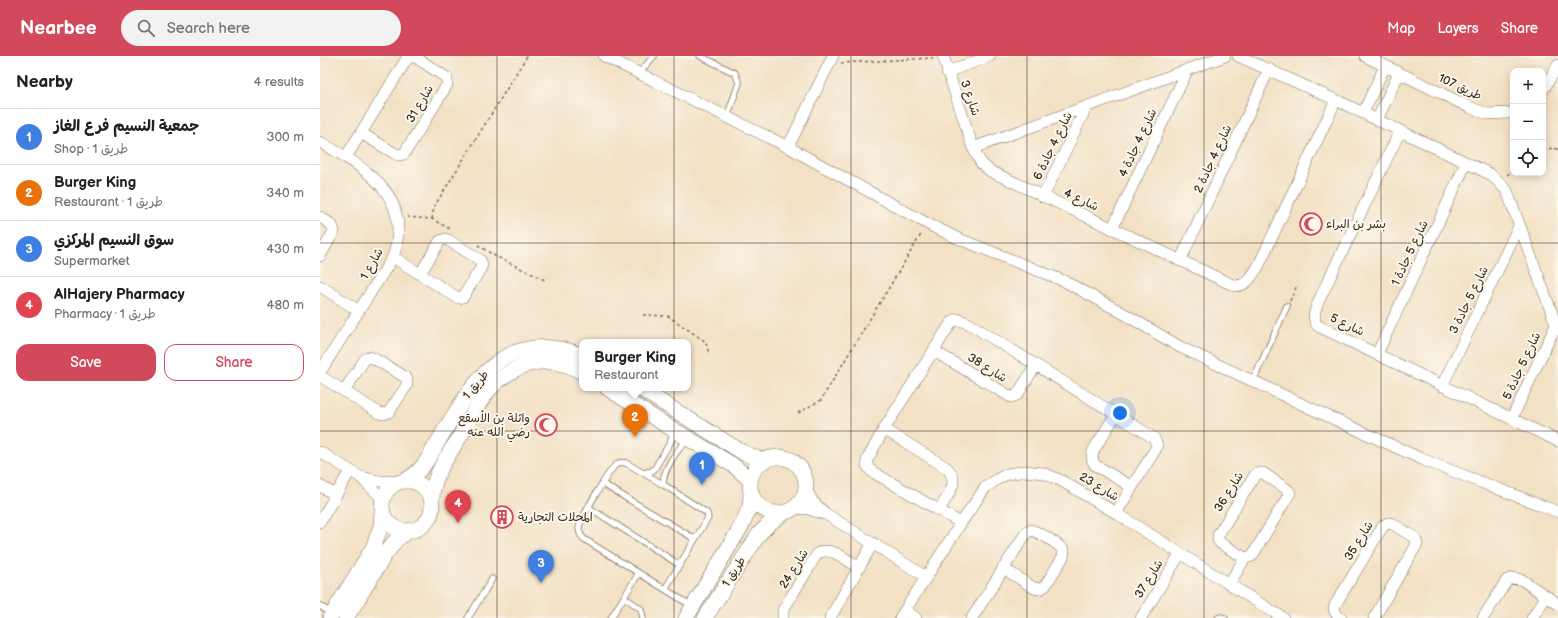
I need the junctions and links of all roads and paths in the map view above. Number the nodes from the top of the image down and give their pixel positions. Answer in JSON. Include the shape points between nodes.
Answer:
{"nodes":[{"id":1,"x":527,"y":56,"type":"edge"},
{"id":2,"x":604,"y":56,"type":"edge"},
{"id":3,"x":654,"y":56,"type":"edge"},
{"id":4,"x":700,"y":56,"type":"edge"},
{"id":5,"x":990,"y":56,"type":"edge"},
{"id":6,"x":1225,"y":56,"type":"edge"},
{"id":7,"x":1238,"y":56,"type":"edge"},
{"id":8,"x":1365,"y":56,"type":"edge"},
{"id":9,"x":943,"y":57,"type":"edge"},
{"id":10,"x":832,"y":60,"type":"edge"},
{"id":11,"x":1558,"y":65,"type":"edge"},
{"id":12,"x":1385,"y":66,"type":"junction"},
{"id":13,"x":1188,"y":69,"type":"junction"},
{"id":14,"x":1269,"y":69,"type":"junction"},
{"id":15,"x":947,"y":72,"type":"junction"},
{"id":16,"x":639,"y":73,"type":"junction"},
{"id":17,"x":1399,"y":73,"type":"junction"},
{"id":18,"x":1546,"y":85,"type":"edge"},
{"id":19,"x":1336,"y":100,"type":"junction"},
{"id":20,"x":1087,"y":106,"type":"junction"},
{"id":21,"x":1510,"y":112,"type":"edge"},
{"id":22,"x":1363,"y":113,"type":"junction"},
{"id":23,"x":726,"y":117,"type":"junction"},
{"id":24,"x":1377,"y":120,"type":"junction"},
{"id":25,"x":1400,"y":131,"type":"junction"},
{"id":26,"x":361,"y":133,"type":"junction"},
{"id":27,"x":320,"y":142,"type":"edge"},
{"id":28,"x":788,"y":147,"type":"junction"},
{"id":29,"x":973,"y":148,"type":"junction"},
{"id":30,"x":1546,"y":148,"type":"edge"},
{"id":31,"x":1558,"y":149,"type":"edge"},
{"id":32,"x":346,"y":157,"type":"junction"},
{"id":33,"x":1466,"y":163,"type":"junction"},
{"id":34,"x":1043,"y":197,"type":"junction"},
{"id":35,"x":320,"y":217,"type":"edge"},
{"id":36,"x":432,"y":219,"type":"dead end"},
{"id":37,"x":928,"y":224,"type":"junction"},
{"id":38,"x":1520,"y":226,"type":"junction"},
{"id":39,"x":1112,"y":229,"type":"junction"},
{"id":40,"x":320,"y":256,"type":"edge"},
{"id":41,"x":393,"y":257,"type":"junction"},
{"id":42,"x":1180,"y":261,"type":"junction"},
{"id":43,"x":420,"y":274,"type":"junction"},
{"id":44,"x":1297,"y":285,"type":"dead end"},
{"id":45,"x":320,"y":286,"type":"edge"},
{"id":46,"x":1287,"y":306,"type":"joint"},
{"id":47,"x":360,"y":311,"type":"junction"},
{"id":48,"x":643,"y":315,"type":"dead end"},
{"id":49,"x":1557,"y":328,"type":"edge"},
{"id":50,"x":934,"y":350,"type":"junction"},
{"id":51,"x":579,"y":354,"type":"edge"},
{"id":52,"x":1377,"y":354,"type":"junction"},
{"id":53,"x":709,"y":355,"type":"dead end"},
{"id":54,"x":1036,"y":365,"type":"junction"},
{"id":55,"x":579,"y":371,"type":"edge"},
{"id":56,"x":320,"y":372,"type":"edge"},
{"id":57,"x":320,"y":376,"type":"edge"},
{"id":58,"x":1253,"y":381,"type":"junction"},
{"id":59,"x":1442,"y":386,"type":"junction"},
{"id":60,"x":344,"y":391,"type":"junction"},
{"id":61,"x":612,"y":391,"type":"edge"},
{"id":62,"x":643,"y":391,"type":"edge"},
{"id":63,"x":798,"y":413,"type":"dead end"},
{"id":64,"x":1116,"y":414,"type":"junction"},
{"id":65,"x":1512,"y":418,"type":"junction"},
{"id":66,"x":672,"y":428,"type":"junction"},
{"id":67,"x":884,"y":429,"type":"junction"},
{"id":68,"x":691,"y":440,"type":"junction"},
{"id":69,"x":1558,"y":441,"type":"edge"},
{"id":70,"x":320,"y":452,"type":"edge"},
{"id":71,"x":766,"y":460,"type":"junction"},
{"id":72,"x":355,"y":473,"type":"junction"},
{"id":73,"x":643,"y":473,"type":"junction"},
{"id":74,"x":401,"y":481,"type":"junction"},
{"id":75,"x":603,"y":484,"type":"junction"},
{"id":76,"x":664,"y":485,"type":"junction"},
{"id":77,"x":320,"y":486,"type":"edge"},
{"id":78,"x":751,"y":487,"type":"junction"},
{"id":79,"x":1132,"y":487,"type":"junction"},
{"id":80,"x":806,"y":489,"type":"junction"},
{"id":81,"x":336,"y":494,"type":"junction"},
{"id":82,"x":432,"y":502,"type":"junction"},
{"id":83,"x":382,"y":505,"type":"junction"},
{"id":84,"x":588,"y":508,"type":"junction"},
{"id":85,"x":790,"y":510,"type":"junction"},
{"id":86,"x":939,"y":510,"type":"junction"},
{"id":87,"x":1558,"y":512,"type":"edge"},
{"id":88,"x":1116,"y":513,"type":"junction"},
{"id":89,"x":826,"y":514,"type":"junction"},
{"id":90,"x":320,"y":522,"type":"edge"},
{"id":91,"x":961,"y":523,"type":"junction"},
{"id":92,"x":410,"y":530,"type":"junction"},
{"id":93,"x":695,"y":539,"type":"junction"},
{"id":94,"x":874,"y":543,"type":"junction"},
{"id":95,"x":1180,"y":554,"type":"junction"},
{"id":96,"x":1245,"y":558,"type":"junction"},
{"id":97,"x":680,"y":565,"type":"junction"},
{"id":98,"x":859,"y":568,"type":"junction"},
{"id":99,"x":1003,"y":568,"type":"junction"},
{"id":100,"x":639,"y":573,"type":"junction"},
{"id":101,"x":926,"y":577,"type":"junction"},
{"id":102,"x":492,"y":579,"type":"dead end"},
{"id":103,"x":1229,"y":584,"type":"junction"},
{"id":104,"x":665,"y":589,"type":"junction"},
{"id":105,"x":1546,"y":596,"type":"junction"},
{"id":106,"x":624,"y":597,"type":"junction"},
{"id":107,"x":1558,"y":604,"type":"edge"},
{"id":108,"x":690,"y":612,"type":"edge"},
{"id":109,"x":332,"y":614,"type":"edge"},
{"id":110,"x":902,"y":615,"type":"edge"},
{"id":111,"x":1279,"y":617,"type":"edge"},
{"id":112,"x":468,"y":618,"type":"edge"},
{"id":113,"x":611,"y":618,"type":"edge"},
{"id":114,"x":643,"y":618,"type":"edge"},
{"id":115,"x":705,"y":618,"type":"edge"},
{"id":116,"x":783,"y":618,"type":"edge"},
{"id":117,"x":830,"y":618,"type":"edge"},
{"id":118,"x":916,"y":618,"type":"edge"},
{"id":119,"x":972,"y":618,"type":"edge"},
{"id":120,"x":1141,"y":618,"type":"edge"},
{"id":121,"x":1218,"y":618,"type":"edge"},
{"id":122,"x":1225,"y":618,"type":"edge"},
{"id":123,"x":1341,"y":618,"type":"edge"},
{"id":124,"x":1374,"y":618,"type":"edge"},
{"id":125,"x":1483,"y":618,"type":"edge"},
{"id":126,"x":1532,"y":618,"type":"edge"}],
"edges":[{"from":1,"to":36,"type":"path","via":[[434,207]]},
{"from":2,"to":16,"type":"street"},
{"from":3,"to":16,"type":"lane"},
{"from":4,"to":23,"type":"lane","via":[[735,73],[739,82]]},
{"from":5,"to":15,"type":"street"},
{"from":6,"to":13,"type":"street"},
{"from":7,"to":14,"type":"street"},
{"from":8,"to":12,"type":"street","name":"طريق 107"},
{"from":9,"to":10,"type":"path"},
{"from":9,"to":15,"type":"street","name":"شارع 3"},
{"from":10,"to":28,"type":"street"},
{"from":11,"to":18,"type":"street"},
{"from":12,"to":17,"type":"street","name":"طريق 107"},
{"from":12,"to":22,"type":"street"},
{"from":13,"to":20,"type":"street"},
{"from":13,"to":39,"type":"street","name":"شارع 4 جادة 4"},
{"from":14,"to":19,"type":"street"},
{"from":14,"to":42,"type":"street","name":"شارع 4 جادة 2"},
{"from":15,"to":29,"type":"street","name":"شارع 3"},
{"from":16,"to":23,"type":"street"},
{"from":17,"to":21,"type":"street","name":"طريق 107","via":[[1488,114]]},
{"from":17,"to":24,"type":"street"},
{"from":19,"to":22,"type":"street"},
{"from":19,"to":42,"type":"street","name":"شارع 4","via":[[1258,267],[1247,283],[1234,286]]},
{"from":20,"to":29,"type":"street"},
{"from":20,"to":34,"type":"street","name":"شارع 4 جادة 6"},
{"from":22,"to":24,"type":"street"},
{"from":23,"to":28,"type":"street"},
{"from":24,"to":25,"type":"street"},
{"from":25,"to":33,"type":"street"},
{"from":25,"to":52,"type":"street","name":"شارع 5","via":[[1321,296],[1314,318],[1318,326]]},
{"from":26,"to":26,"type":"street","name":"شارع 31","via":[[406,60],[415,57],[447,78],[446,85],[404,154],[398,155]]},
{"from":26,"to":32,"type":"street","name":"شارع 31"},
{"from":27,"to":32,"type":"street","name":"شارع 1"},
{"from":28,"to":37,"type":"street"},
{"from":29,"to":34,"type":"street","name":"شارع 4","via":[[981,163],[990,171]]},
{"from":30,"to":31,"type":"path"},
{"from":32,"to":41,"type":"street","name":"شارع 1","via":[[372,176],[392,201],[397,217],[398,235]]},
{"from":33,"to":38,"type":"street","via":[[1490,174],[1507,191]]},
{"from":33,"to":52,"type":"street","name":"شارع 5 جادة 1"},
{"from":34,"to":39,"type":"street","name":"شارع 4"},
{"from":35,"to":40,"type":"street","via":[[332,225],[334,231]]},
{"from":37,"to":58,"type":"street","via":[[1064,282],[1180,347]]},
{"from":37,"to":63,"type":"path","via":[[821,400]]},
{"from":38,"to":49,"type":"street"},
{"from":38,"to":59,"type":"street","name":"شارع 5 جادة 3"},
{"from":39,"to":42,"type":"street","name":"شارع 4"},
{"from":41,"to":43,"type":"street"},
{"from":41,"to":47,"type":"street","name":"شارع 1"},
{"from":43,"to":43,"type":"street","via":[[459,298],[463,297],[482,264],[480,260],[445,239],[440,241]]},
{"from":44,"to":46,"type":"path"},
{"from":45,"to":47,"type":"street"},
{"from":46,"to":58,"type":"lane"},
{"from":47,"to":56,"type":"street","name":"شارع 1"},
{"from":48,"to":53,"type":"path","via":[[668,316],[706,342]]},
{"from":49,"to":65,"type":"street","name":"شارع 5 جادة 5"},
{"from":50,"to":54,"type":"street","via":[[951,323],[957,319],[968,323]]},
{"from":50,"to":54,"type":"street","name":"شارع 38","via":[[1011,398],[1017,395]]},
{"from":50,"to":67,"type":"street"},
{"from":51,"to":74,"type":"street","name":"طريق 1","via":[[554,347],[532,347],[516,351],[501,360],[490,368],[465,397],[420,471]]},
{"from":52,"to":59,"type":"street","name":"شارع 5"},
{"from":54,"to":64,"type":"street"},
{"from":55,"to":82,"type":"street","name":"طريق 1","via":[[545,361],[519,368],[500,379],[479,404],[438,474],[432,487]]},
{"from":57,"to":60,"type":"street"},
{"from":58,"to":87,"type":"street","via":[[1424,460]]},
{"from":59,"to":65,"type":"street","name":"شارع 5"},
{"from":60,"to":60,"type":"street","via":[[384,414],[389,412],[407,385],[407,380],[369,357],[365,359]]},
{"from":61,"to":66,"type":"street"},
{"from":62,"to":71,"type":"street","via":[[742,452]]},
{"from":64,"to":79,"type":"street","via":[[1150,434],[1156,442],[1155,450]]},
{"from":64,"to":79,"type":"street","via":[[1093,451],[1092,459],[1095,465]]},
{"from":65,"to":69,"type":"street","name":"شارع 5"},
{"from":66,"to":68,"type":"street"},
{"from":66,"to":73,"type":"lane","via":[[671,441],[655,468]]},
{"from":67,"to":86,"type":"street","via":[[953,474],[953,485]]},
{"from":67,"to":86,"type":"street","via":[[868,455],[867,465],[871,470]]},
{"from":68,"to":76,"type":"lane","via":[[680,447],[664,474]]},
{"from":68,"to":78,"type":"street","via":[[734,465]]},
{"from":70,"to":72,"type":"street"},
{"from":71,"to":78,"type":"street","via":[[756,468]]},
{"from":71,"to":80,"type":"street","via":[[779,457],[792,460],[803,472]]},
{"from":72,"to":74,"type":"street","via":[[378,481]]},
{"from":72,"to":81,"type":"street"},
{"from":72,"to":83,"type":"street"},
{"from":73,"to":75,"type":"lane","via":[[622,462],[614,467]]},
{"from":73,"to":76,"type":"lane"},
{"from":74,"to":82,"type":"street","via":[[418,483],[430,494]]},
{"from":74,"to":83,"type":"street","via":[[386,492]]},
{"from":75,"to":84,"type":"lane"},
{"from":75,"to":93,"type":"lane"},
{"from":76,"to":93,"type":"lane","via":[[707,513],[708,518]]},
{"from":77,"to":81,"type":"street"},
{"from":78,"to":85,"type":"street","via":[[755,501],[767,512],[775,514]]},
{"from":78,"to":108,"type":"street","name":"طريق 1","via":[[750,506],[742,525]]},
{"from":79,"to":88,"type":"street"},
{"from":80,"to":85,"type":"street","via":[[804,496]]},
{"from":80,"to":89,"type":"street","via":[[813,502]]},
{"from":81,"to":90,"type":"street"},
{"from":82,"to":92,"type":"street","via":[[429,518],[418,528]]},
{"from":83,"to":92,"type":"street","via":[[390,524],[402,530]]},
{"from":83,"to":109,"type":"street","via":[[381,526],[373,548]]},
{"from":84,"to":97,"type":"lane"},
{"from":84,"to":100,"type":"lane","via":[[580,521],[580,534]]},
{"from":85,"to":89,"type":"street","via":[[808,509]]},
{"from":85,"to":115,"type":"street","name":"طريق 1","via":[[759,534]]},
{"from":86,"to":91,"type":"street"},
{"from":88,"to":91,"type":"street","name":"شارع 23","via":[[1060,480],[1042,473],[1025,471],[1007,474],[985,488]]},
{"from":88,"to":95,"type":"street","name":"شارع 23"},
{"from":89,"to":94,"type":"street"},
{"from":91,"to":101,"type":"street","name":"شارع 23"},
{"from":92,"to":109,"type":"street","via":[[397,539]]},
{"from":93,"to":97,"type":"lane"},
{"from":94,"to":98,"type":"street"},
{"from":94,"to":101,"type":"street"},
{"from":95,"to":103,"type":"street","name":"شارع 23"},
{"from":95,"to":120,"type":"street","name":"شارع 37"},
{"from":96,"to":96,"type":"street","name":"شارع 36","via":[[1252,556],[1290,493],[1263,473],[1255,476],[1218,535],[1220,543]]},
{"from":96,"to":103,"type":"street","name":"شارع 36"},
{"from":97,"to":104,"type":"lane"},
{"from":98,"to":116,"type":"street","name":"شارع 24","via":[[831,551],[820,551],[783,610]]},
{"from":98,"to":117,"type":"street"},
{"from":99,"to":99,"type":"street","via":[[1034,588],[1040,589],[1045,586],[1064,551],[1031,530],[1026,533]]},
{"from":99,"to":119,"type":"street"},
{"from":100,"to":104,"type":"lane"},
{"from":100,"to":106,"type":"lane"},
{"from":101,"to":110,"type":"street","name":"شارع 23"},
{"from":102,"to":112,"type":"lane"},
{"from":103,"to":111,"type":"street","name":"شارع 23"},
{"from":104,"to":108,"type":"lane"},
{"from":105,"to":107,"type":"street"},
{"from":105,"to":125,"type":"street","via":[[1522,580],[1510,578]]},
{"from":105,"to":126,"type":"street"},
{"from":106,"to":113,"type":"lane"},
{"from":106,"to":114,"type":"lane","via":[[641,609]]},
{"from":110,"to":118,"type":"street"},
{"from":121,"to":122,"type":"lane"},
{"from":123,"to":124,"type":"street","name":"شارع 35","via":[[1334,611],[1335,605],[1383,526],[1388,523],[1415,538],[1417,544]]}]}
